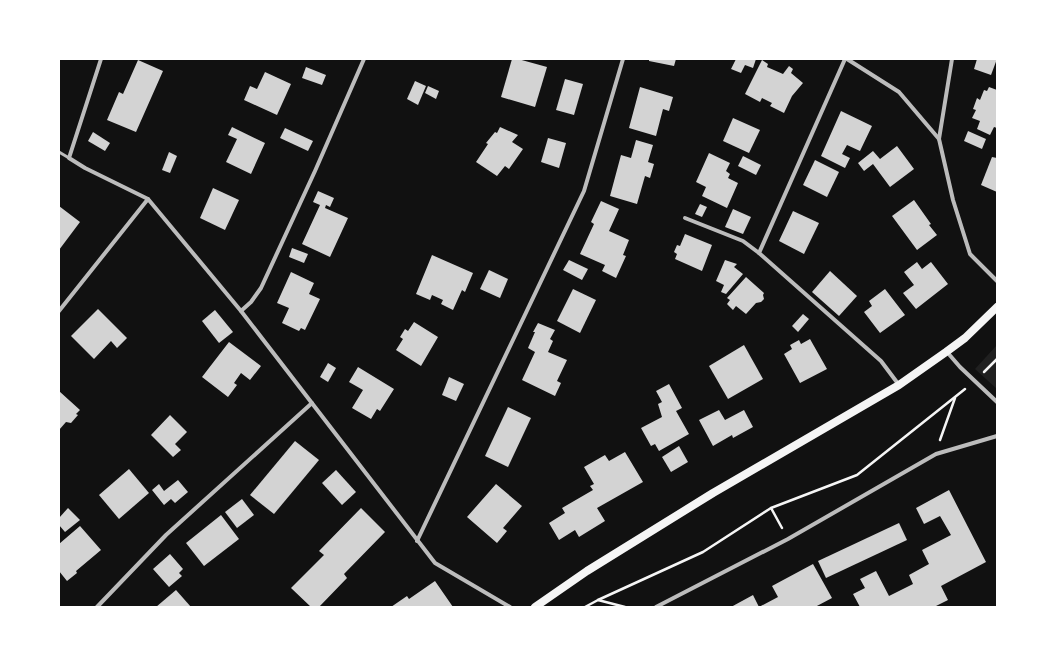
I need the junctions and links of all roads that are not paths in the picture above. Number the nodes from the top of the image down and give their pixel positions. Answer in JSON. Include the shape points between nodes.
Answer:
{"nodes":[{"id":1,"x":101,"y":59,"type":"edge"},
{"id":2,"x":364,"y":59,"type":"edge"},
{"id":3,"x":623,"y":59,"type":"edge"},
{"id":4,"x":846,"y":59,"type":"edge"},
{"id":5,"x":952,"y":59,"type":"edge"},
{"id":6,"x":939,"y":139,"type":"junction"},
{"id":7,"x":59,"y":152,"type":"edge"},
{"id":8,"x":69,"y":158,"type":"junction"},
{"id":9,"x":148,"y":198,"type":"junction"},
{"id":10,"x":685,"y":218,"type":"dead end"},
{"id":11,"x":759,"y":253,"type":"junction"},
{"id":12,"x":997,"y":281,"type":"edge"},
{"id":13,"x":997,"y":306,"type":"edge"},
{"id":14,"x":59,"y":311,"type":"edge"},
{"id":15,"x":240,"y":311,"type":"junction"},
{"id":16,"x":947,"y":352,"type":"junction"},
{"id":17,"x":899,"y":385,"type":"junction"},
{"id":18,"x":997,"y":402,"type":"edge"},
{"id":19,"x":312,"y":403,"type":"junction"},
{"id":20,"x":997,"y":436,"type":"edge"},
{"id":21,"x":417,"y":540,"type":"junction"},
{"id":22,"x":97,"y":607,"type":"edge"},
{"id":23,"x":510,"y":607,"type":"edge"},
{"id":24,"x":535,"y":607,"type":"edge"},
{"id":25,"x":656,"y":607,"type":"edge"}],
"edges":[{"from":1,"to":8,"type":"street"},
{"from":2,"to":15,"type":"street","via":[[261,288],[251,302]]},
{"from":3,"to":21,"type":"street","via":[[584,191]]},
{"from":4,"to":6,"type":"street","via":[[899,92]]},
{"from":4,"to":11,"type":"street"},
{"from":5,"to":6,"type":"street"},
{"from":6,"to":12,"type":"street","via":[[953,200],[970,254]]},
{"from":7,"to":8,"type":"lane"},
{"from":8,"to":9,"type":"street","via":[[84,168]]},
{"from":9,"to":14,"type":"street"},
{"from":9,"to":15,"type":"street"},
{"from":10,"to":11,"type":"street","via":[[743,241]]},
{"from":11,"to":17,"type":"street","via":[[881,361]]},
{"from":13,"to":16,"type":"main road"},
{"from":15,"to":19,"type":"street"},
{"from":16,"to":17,"type":"main road"},
{"from":16,"to":18,"type":"street"},
{"from":17,"to":24,"type":"main road","via":[[713,493],[587,571]]},
{"from":19,"to":21,"type":"street"},
{"from":19,"to":22,"type":"street","via":[[166,536]]},
{"from":20,"to":25,"type":"street","via":[[936,454],[788,539]]},
{"from":21,"to":23,"type":"street","via":[[435,563]]}]}
